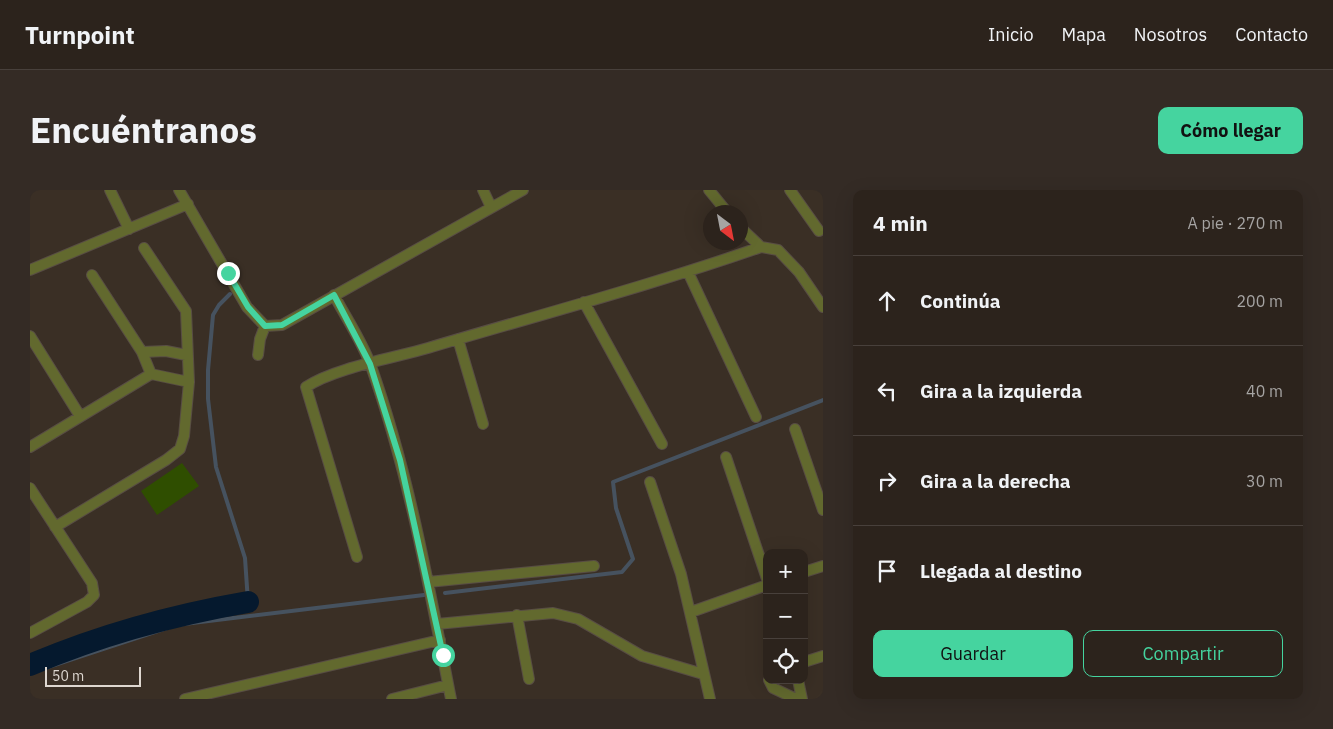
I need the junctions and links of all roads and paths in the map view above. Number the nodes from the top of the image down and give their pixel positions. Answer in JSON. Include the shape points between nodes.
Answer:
{"nodes":[{"id":1,"x":110,"y":190,"type":"edge"},
{"id":2,"x":179,"y":190,"type":"edge"},
{"id":3,"x":482,"y":190,"type":"edge"},
{"id":4,"x":523,"y":190,"type":"edge"},
{"id":5,"x":709,"y":190,"type":"edge"},
{"id":6,"x":790,"y":190,"type":"edge"},
{"id":7,"x":188,"y":204,"type":"junction"},
{"id":8,"x":721,"y":205,"type":"edge"},
{"id":9,"x":491,"y":207,"type":"junction"},
{"id":10,"x":129,"y":229,"type":"junction"},
{"id":11,"x":819,"y":231,"type":"dead end"},
{"id":12,"x":748,"y":235,"type":"edge"},
{"id":13,"x":761,"y":246,"type":"junction"},
{"id":14,"x":144,"y":248,"type":"dead end"},
{"id":15,"x":30,"y":270,"type":"edge"},
{"id":16,"x":688,"y":272,"type":"junction"},
{"id":17,"x":92,"y":275,"type":"dead end"},
{"id":18,"x":334,"y":295,"type":"junction"},
{"id":19,"x":584,"y":302,"type":"junction"},
{"id":20,"x":823,"y":308,"type":"edge"},
{"id":21,"x":265,"y":326,"type":"junction"},
{"id":22,"x":30,"y":336,"type":"edge"},
{"id":23,"x":458,"y":339,"type":"junction"},
{"id":24,"x":142,"y":352,"type":"junction"},
{"id":25,"x":258,"y":355,"type":"dead end"},
{"id":26,"x":186,"y":356,"type":"junction"},
{"id":27,"x":370,"y":364,"type":"junction"},
{"id":28,"x":151,"y":374,"type":"junction"},
{"id":29,"x":188,"y":382,"type":"junction"},
{"id":30,"x":80,"y":416,"type":"junction"},
{"id":31,"x":756,"y":417,"type":"dead end"},
{"id":32,"x":483,"y":424,"type":"dead end"},
{"id":33,"x":795,"y":429,"type":"dead end"},
{"id":34,"x":662,"y":444,"type":"dead end"},
{"id":35,"x":30,"y":447,"type":"edge"},
{"id":36,"x":726,"y":456,"type":"dead end"},
{"id":37,"x":650,"y":482,"type":"dead end"},
{"id":38,"x":30,"y":488,"type":"edge"},
{"id":39,"x":823,"y":510,"type":"edge"},
{"id":40,"x":55,"y":527,"type":"junction"},
{"id":41,"x":357,"y":556,"type":"dead end"},
{"id":42,"x":594,"y":566,"type":"dead end"},
{"id":43,"x":823,"y":566,"type":"edge"},
{"id":44,"x":763,"y":567,"type":"edge"},
{"id":45,"x":808,"y":571,"type":"edge"},
{"id":46,"x":428,"y":582,"type":"junction"},
{"id":47,"x":763,"y":587,"type":"edge"},
{"id":48,"x":691,"y":612,"type":"junction"},
{"id":49,"x":517,"y":615,"type":"junction"},
{"id":50,"x":437,"y":624,"type":"junction"},
{"id":51,"x":30,"y":633,"type":"edge"},
{"id":52,"x":440,"y":640,"type":"junction"},
{"id":53,"x":820,"y":656,"type":"edge"},
{"id":54,"x":808,"y":660,"type":"edge"},
{"id":55,"x":808,"y":664,"type":"edge"},
{"id":56,"x":703,"y":674,"type":"junction"},
{"id":57,"x":530,"y":679,"type":"dead end"},
{"id":58,"x":771,"y":684,"type":"edge"},
{"id":59,"x":799,"y":684,"type":"edge"},
{"id":60,"x":448,"y":685,"type":"junction"},
{"id":61,"x":185,"y":699,"type":"edge"},
{"id":62,"x":392,"y":699,"type":"edge"},
{"id":63,"x":451,"y":699,"type":"edge"},
{"id":64,"x":710,"y":699,"type":"edge"},
{"id":65,"x":796,"y":699,"type":"edge"},
{"id":66,"x":802,"y":699,"type":"edge"}],
"edges":[{"from":1,"to":10,"type":"street"},
{"from":2,"to":7,"type":"street"},
{"from":3,"to":9,"type":"street"},
{"from":4,"to":9,"type":"street"},
{"from":5,"to":8,"type":"street"},
{"from":6,"to":11,"type":"street"},
{"from":7,"to":10,"type":"street"},
{"from":7,"to":21,"type":"street","via":[[248,307]]},
{"from":9,"to":18,"type":"street"},
{"from":10,"to":15,"type":"street"},
{"from":12,"to":13,"type":"street"},
{"from":13,"to":16,"type":"street"},
{"from":13,"to":20,"type":"street","via":[[778,250],[799,272]]},
{"from":14,"to":26,"type":"street","via":[[186,311]]},
{"from":16,"to":19,"type":"street"},
{"from":16,"to":31,"type":"street"},
{"from":17,"to":24,"type":"street"},
{"from":18,"to":21,"type":"street","via":[[282,325]]},
{"from":18,"to":27,"type":"street"},
{"from":19,"to":23,"type":"street"},
{"from":19,"to":34,"type":"street"},
{"from":21,"to":25,"type":"street"},
{"from":22,"to":30,"type":"street"},
{"from":23,"to":27,"type":"street"},
{"from":23,"to":32,"type":"street"},
{"from":24,"to":26,"type":"street","via":[[166,351]]},
{"from":24,"to":28,"type":"street"},
{"from":26,"to":29,"type":"street"},
{"from":27,"to":41,"type":"street","via":[[314,381],[306,387]]},
{"from":27,"to":46,"type":"street","via":[[400,460]]},
{"from":28,"to":29,"type":"street"},
{"from":28,"to":30,"type":"street"},
{"from":29,"to":40,"type":"street","via":[[180,449]]},
{"from":30,"to":35,"type":"street"},
{"from":33,"to":39,"type":"street"},
{"from":36,"to":44,"type":"street"},
{"from":37,"to":48,"type":"street"},
{"from":38,"to":40,"type":"street"},
{"from":40,"to":51,"type":"street","via":[[92,583],[94,595]]},
{"from":42,"to":46,"type":"street"},
{"from":43,"to":45,"type":"street"},
{"from":46,"to":50,"type":"street"},
{"from":47,"to":48,"type":"street"},
{"from":48,"to":56,"type":"street"},
{"from":49,"to":50,"type":"street"},
{"from":49,"to":56,"type":"street","via":[[553,613],[578,619],[642,656]]},
{"from":49,"to":57,"type":"street"},
{"from":50,"to":52,"type":"street"},
{"from":52,"to":60,"type":"street"},
{"from":52,"to":61,"type":"street"},
{"from":53,"to":54,"type":"street"},
{"from":53,"to":55,"type":"street"},
{"from":56,"to":64,"type":"street"},
{"from":58,"to":65,"type":"street"},
{"from":59,"to":66,"type":"street"},
{"from":60,"to":62,"type":"street"},
{"from":60,"to":63,"type":"street"}]}
